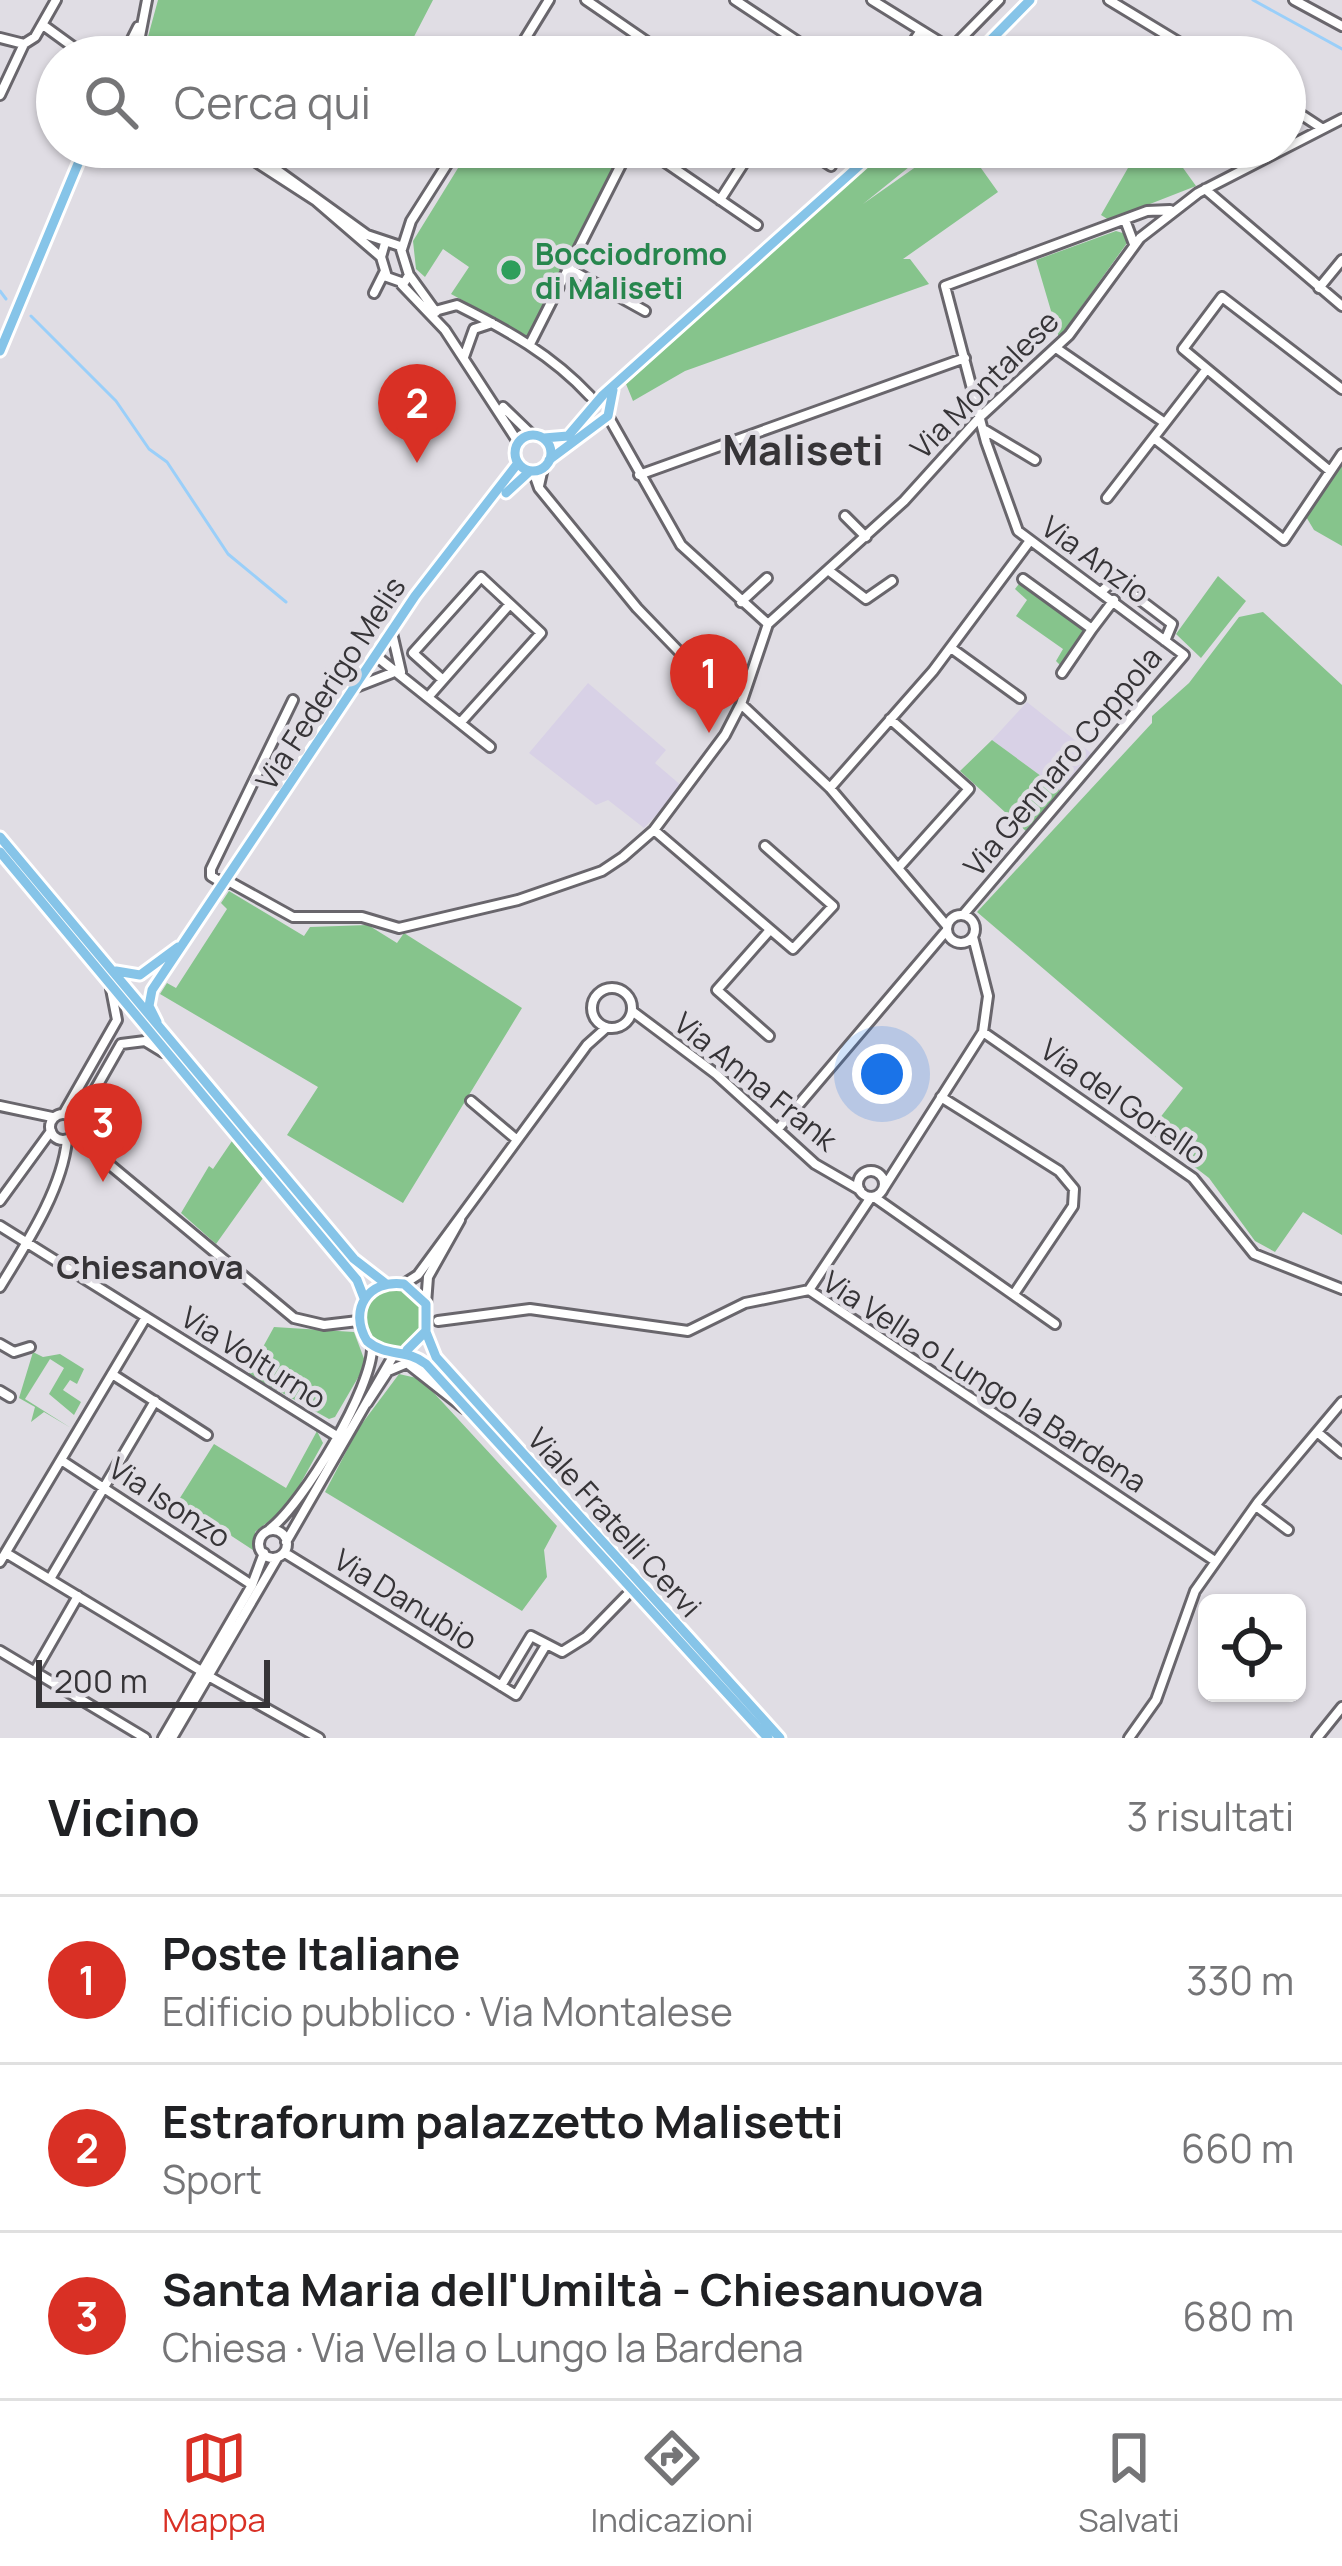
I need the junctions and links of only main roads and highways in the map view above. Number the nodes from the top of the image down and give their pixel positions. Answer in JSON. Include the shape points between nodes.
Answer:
{"nodes":[{"id":1,"x":1030,"y":0,"type":"edge"},
{"id":2,"x":995,"y":36,"type":"edge"},
{"id":3,"x":76,"y":168,"type":"edge"},
{"id":4,"x":857,"y":168,"type":"edge"},
{"id":5,"x":0,"y":351,"type":"edge"},
{"id":6,"x":625,"y":377,"type":"junction"},
{"id":7,"x":591,"y":401,"type":"junction"},
{"id":8,"x":606,"y":416,"type":"junction"},
{"id":9,"x":544,"y":439,"type":"junction"},
{"id":10,"x":518,"y":463,"type":"junction"},
{"id":11,"x":539,"y":467,"type":"junction"},
{"id":12,"x":478,"y":515,"type":"junction"},
{"id":13,"x":0,"y":837,"type":"edge"},
{"id":14,"x":0,"y":852,"type":"edge"},
{"id":15,"x":182,"y":944,"type":"junction"},
{"id":16,"x":109,"y":966,"type":"junction"},
{"id":17,"x":157,"y":1022,"type":"junction"},
{"id":18,"x":385,"y":1283,"type":"junction"},
{"id":19,"x":364,"y":1299,"type":"junction"},
{"id":20,"x":426,"y":1331,"type":"junction"},
{"id":21,"x":401,"y":1351,"type":"junction"},
{"id":22,"x":768,"y":1738,"type":"edge"},
{"id":23,"x":780,"y":1738,"type":"edge"}],
"edges":[{"from":1,"to":2,"type":"main road"},
{"from":3,"to":5,"type":"main road"},
{"from":4,"to":6,"type":"main road","name":"Via Federigo Melis"},
{"from":6,"to":7,"type":"main road","name":"Via Federigo Melis"},
{"from":6,"to":8,"type":"main road","name":"Via Federigo Melis","via":[[608,397]]},
{"from":7,"to":8,"type":"main road"},
{"from":7,"to":9,"type":"main road","name":"Via Federigo Melis","via":[[568,436]]},
{"from":8,"to":11,"type":"main road","name":"Via Federigo Melis"},
{"from":9,"to":10,"type":"main road","via":[[518,442]]},
{"from":9,"to":11,"type":"main road"},
{"from":10,"to":11,"type":"main road"},
{"from":10,"to":12,"type":"main road","name":"Via Federigo Melis"},
{"from":11,"to":12,"type":"main road","name":"Via Federigo Melis"},
{"from":12,"to":15,"type":"main road","name":"Via Federigo Melis"},
{"from":13,"to":16,"type":"main road"},
{"from":14,"to":19,"type":"main road","via":[[350,1271]]},
{"from":15,"to":16,"type":"main road","via":[[140,975]]},
{"from":15,"to":17,"type":"main road","via":[[149,998]]},
{"from":16,"to":17,"type":"main road"},
{"from":17,"to":18,"type":"main road","via":[[354,1259]]},
{"from":18,"to":19,"type":"main road"},
{"from":18,"to":20,"type":"main road","via":[[404,1284],[426,1304]]},
{"from":19,"to":21,"type":"main road","name":"Viale Fratelli Cervi","via":[[358,1321],[373,1346]]},
{"from":20,"to":21,"type":"main road"},
{"from":20,"to":23,"type":"main road","name":"Viale Fratelli Cervi","via":[[436,1357],[565,1506]]},
{"from":21,"to":22,"type":"main road","name":"Viale Fratelli Cervi","via":[[465,1409]]}]}
